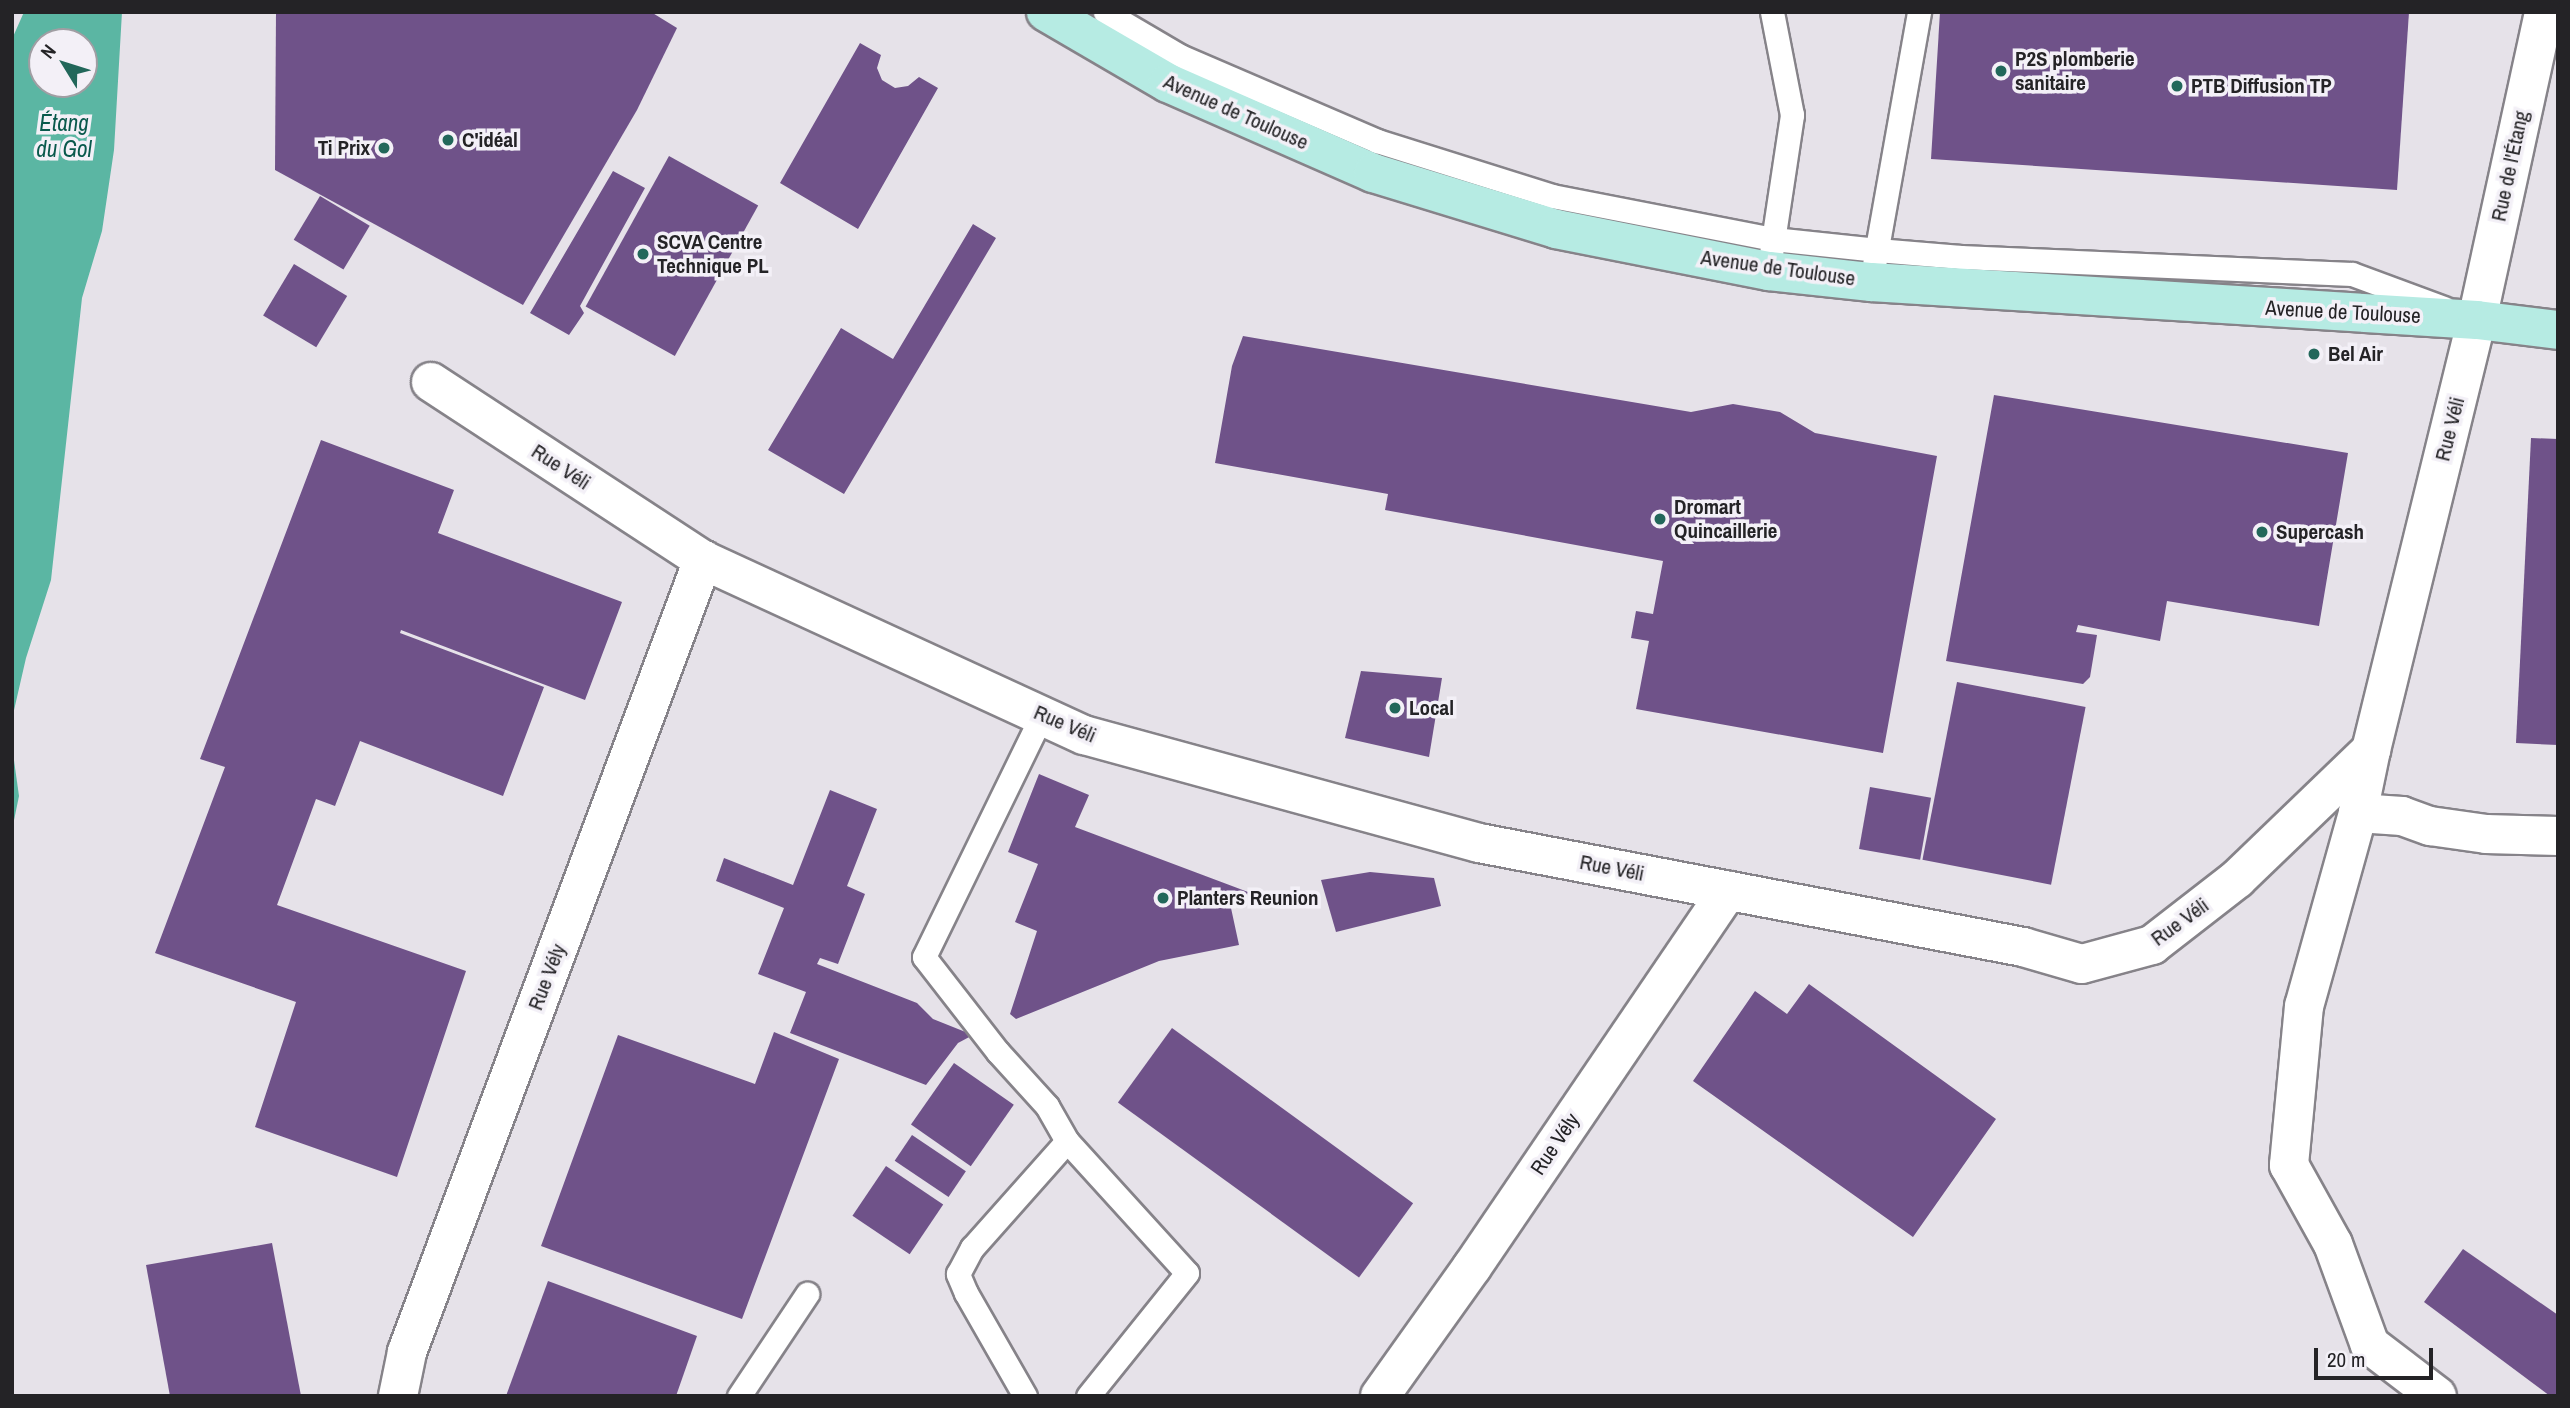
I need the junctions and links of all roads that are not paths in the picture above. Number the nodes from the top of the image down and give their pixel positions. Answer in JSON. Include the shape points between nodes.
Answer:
{"nodes":[{"id":1,"x":1046,"y":12,"type":"edge"},
{"id":2,"x":1105,"y":12,"type":"edge"},
{"id":3,"x":1772,"y":12,"type":"edge"},
{"id":4,"x":1919,"y":12,"type":"edge"},
{"id":5,"x":2544,"y":12,"type":"edge"},
{"id":6,"x":1771,"y":255,"type":"junction"},
{"id":7,"x":1874,"y":266,"type":"junction"},
{"id":8,"x":2477,"y":320,"type":"junction"},
{"id":9,"x":2558,"y":330,"type":"edge"},
{"id":10,"x":431,"y":382,"type":"dead end"},
{"id":11,"x":703,"y":560,"type":"junction"},
{"id":12,"x":1042,"y":715,"type":"junction"},
{"id":13,"x":2371,"y":750,"type":"junction"},
{"id":14,"x":2358,"y":813,"type":"junction"},
{"id":15,"x":2558,"y":836,"type":"edge"},
{"id":16,"x":1728,"y":891,"type":"junction"},
{"id":17,"x":1067,"y":1141,"type":"junction"},
{"id":18,"x":807,"y":1294,"type":"dead end"},
{"id":19,"x":398,"y":1396,"type":"edge"},
{"id":20,"x":739,"y":1396,"type":"edge"},
{"id":21,"x":1025,"y":1396,"type":"edge"},
{"id":22,"x":1088,"y":1396,"type":"edge"},
{"id":23,"x":1380,"y":1396,"type":"edge"},
{"id":24,"x":2437,"y":1396,"type":"edge"}],
"edges":[{"from":1,"to":6,"type":"main road","name":"Avenue de Toulouse","via":[[1168,83],[1373,173],[1556,229]]},
{"from":2,"to":6,"type":"lane","via":[[1180,56],[1377,141],[1552,196]]},
{"from":3,"to":6,"type":"lane","via":[[1792,115]]},
{"from":4,"to":7,"type":"lane"},
{"from":5,"to":8,"type":"street","name":"Rue de l'Étang"},
{"from":6,"to":7,"type":"main road","name":"Avenue de Toulouse"},
{"from":7,"to":8,"type":"main road","name":"Avenue de Toulouse"},
{"from":8,"to":9,"type":"main road","name":"Avenue de Toulouse"},
{"from":8,"to":13,"type":"street","name":"Rue Véli"},
{"from":10,"to":11,"type":"street","name":"Rue Véli"},
{"from":11,"to":12,"type":"street","name":"Rue Véli"},
{"from":11,"to":19,"type":"street","name":"Rue Vély","via":[[407,1352]]},
{"from":12,"to":16,"type":"street","name":"Rue Véli","via":[[1084,735],[1479,843]]},
{"from":12,"to":17,"type":"lane","via":[[924,957],[1047,1106]]},
{"from":13,"to":14,"type":"street"},
{"from":13,"to":16,"type":"street","name":"Rue Véli","via":[[2237,879],[2152,945],[2082,964],[2023,947]]},
{"from":14,"to":15,"type":"street","via":[[2402,816],[2430,826],[2486,834]]},
{"from":14,"to":24,"type":"street","via":[[2304,1006],[2289,1165],[2333,1244],[2370,1345]]},
{"from":16,"to":23,"type":"street","name":"Rue Vély"},
{"from":17,"to":21,"type":"lane","via":[[972,1248],[958,1274]]},
{"from":17,"to":22,"type":"lane","via":[[1187,1273]]},
{"from":18,"to":20,"type":"lane"}]}
